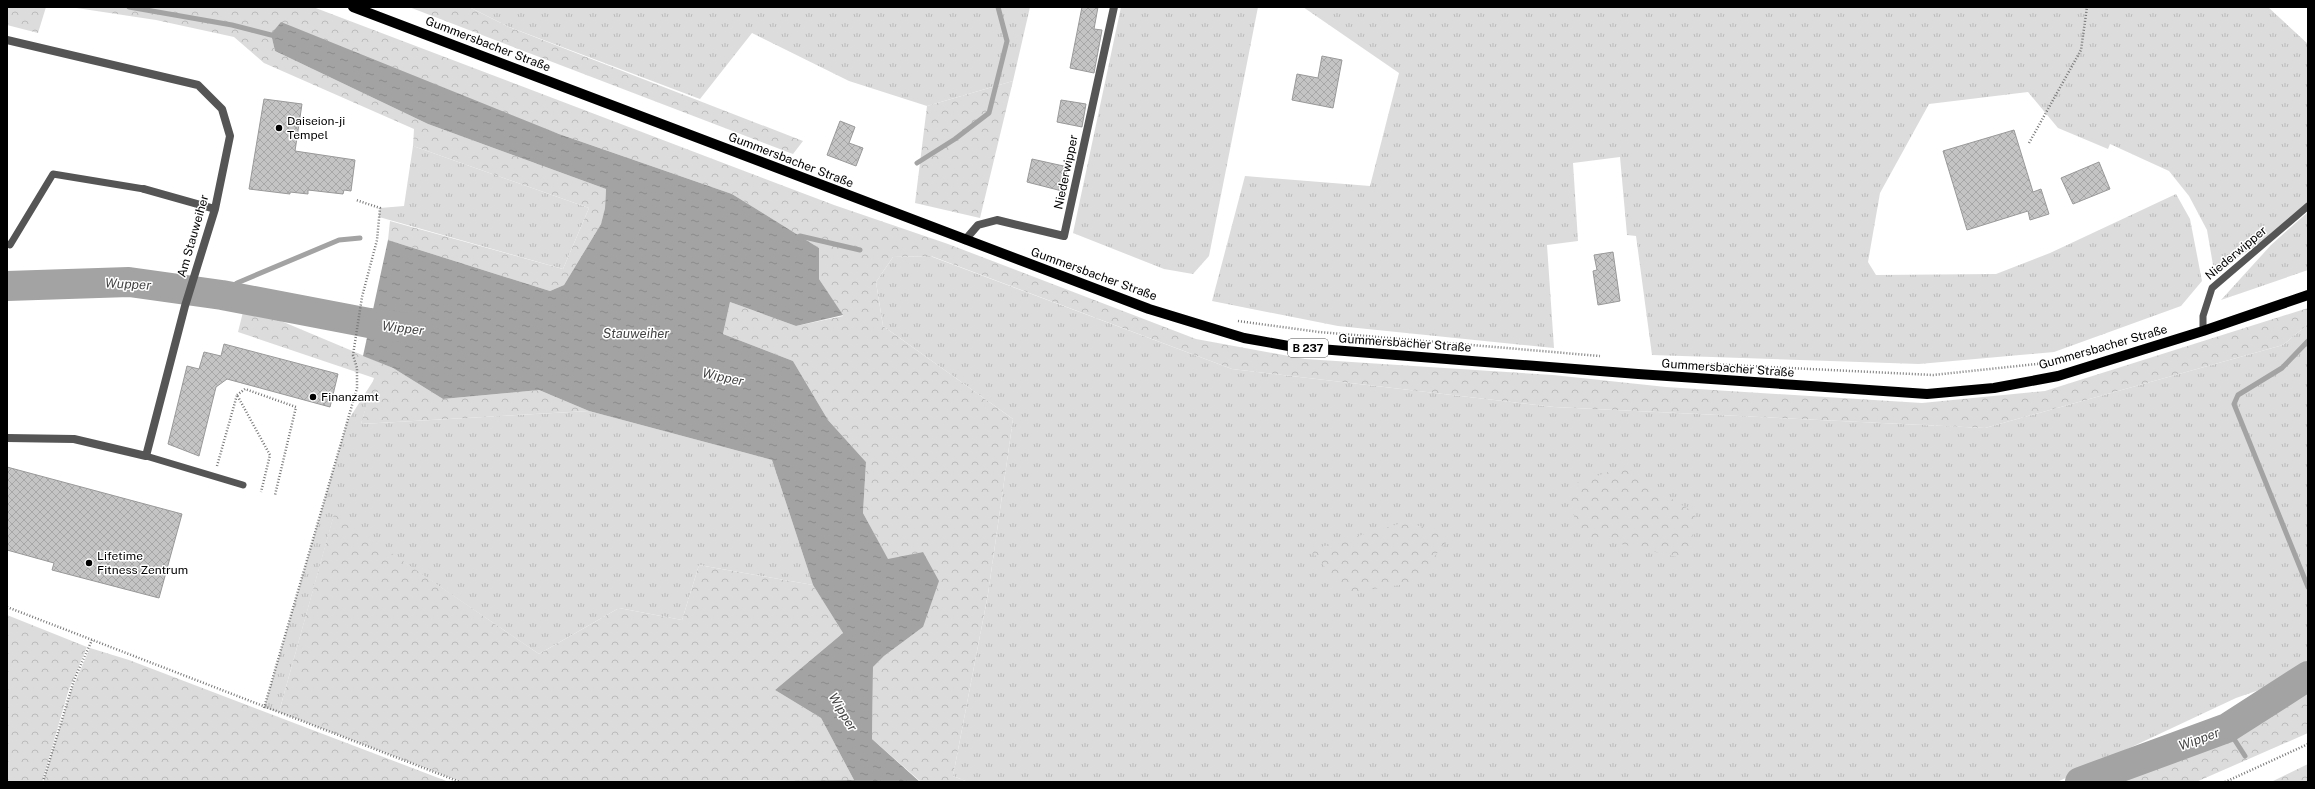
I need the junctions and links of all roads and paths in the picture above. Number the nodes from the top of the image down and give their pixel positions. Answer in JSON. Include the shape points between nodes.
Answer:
{"nodes":[{"id":1,"x":353,"y":7,"type":"edge"},
{"id":2,"x":1114,"y":7,"type":"edge"},
{"id":3,"x":2087,"y":7,"type":"edge"},
{"id":4,"x":7,"y":40,"type":"edge"},
{"id":5,"x":2029,"y":143,"type":"dead end"},
{"id":6,"x":144,"y":189,"type":"joint"},
{"id":7,"x":356,"y":200,"type":"dead end"},
{"id":8,"x":2308,"y":206,"type":"edge"},
{"id":9,"x":215,"y":209,"type":"junction"},
{"id":10,"x":965,"y":240,"type":"junction"},
{"id":11,"x":7,"y":244,"type":"edge"},
{"id":12,"x":2308,"y":295,"type":"edge"},
{"id":13,"x":1235,"y":320,"type":"dead end"},
{"id":14,"x":2203,"y":331,"type":"junction"},
{"id":15,"x":1602,"y":356,"type":"dead end"},
{"id":16,"x":2049,"y":363,"type":"dead end"},
{"id":17,"x":1704,"y":364,"type":"dead end"},
{"id":18,"x":236,"y":395,"type":"junction"},
{"id":19,"x":7,"y":438,"type":"edge"},
{"id":20,"x":146,"y":456,"type":"junction"},
{"id":21,"x":215,"y":476,"type":"junction"},
{"id":22,"x":243,"y":485,"type":"dead end"},
{"id":23,"x":261,"y":492,"type":"dead end"},
{"id":24,"x":275,"y":495,"type":"dead end"},
{"id":25,"x":7,"y":607,"type":"edge"},
{"id":26,"x":92,"y":640,"type":"junction"},
{"id":27,"x":264,"y":708,"type":"junction"},
{"id":28,"x":2308,"y":744,"type":"edge"},
{"id":29,"x":43,"y":782,"type":"edge"},
{"id":30,"x":460,"y":782,"type":"edge"},
{"id":31,"x":2225,"y":782,"type":"edge"}],
"edges":[{"from":1,"to":10,"type":"main road","name":"Gummersbacher Straße","number":"B 237"},
{"from":2,"to":10,"type":"street","name":"Niederwipper","via":[[1064,236],[997,220],[978,225]]},
{"from":3,"to":5,"type":"path","via":[[2081,50]]},
{"from":4,"to":9,"type":"street","name":"Am Stauweiher","via":[[198,85],[222,109],[230,136]]},
{"from":6,"to":9,"type":"street"},
{"from":6,"to":11,"type":"lane","via":[[53,174],[10,245]]},
{"from":7,"to":27,"type":"path","via":[[380,208],[353,355],[357,368],[357,388]]},
{"from":8,"to":14,"type":"lane","name":"Niederwipper","via":[[2212,288],[2203,316]]},
{"from":9,"to":20,"type":"street","name":"Am Stauweiher","via":[[185,306]]},
{"from":10,"to":14,"type":"main road","name":"Gummersbacher Straße","number":"B 237","via":[[1149,309],[1244,338],[1322,350],[1750,383],[1927,394],[1994,388],[2058,376]]},
{"from":12,"to":14,"type":"main road","name":"Gummersbacher Straße","number":"B 237"},
{"from":13,"to":15,"type":"path","via":[[1319,332]]},
{"from":16,"to":17,"type":"path","via":[[1933,375]]},
{"from":18,"to":21,"type":"path"},
{"from":18,"to":23,"type":"path","via":[[270,455]]},
{"from":18,"to":24,"type":"path","via":[[246,388],[296,407]]},
{"from":19,"to":20,"type":"street","via":[[74,439]]},
{"from":20,"to":21,"type":"lane"},
{"from":21,"to":22,"type":"lane"},
{"from":25,"to":26,"type":"path"},
{"from":26,"to":27,"type":"path"},
{"from":26,"to":29,"type":"path","via":[[74,680]]},
{"from":27,"to":30,"type":"path"},
{"from":28,"to":31,"type":"path"}]}
